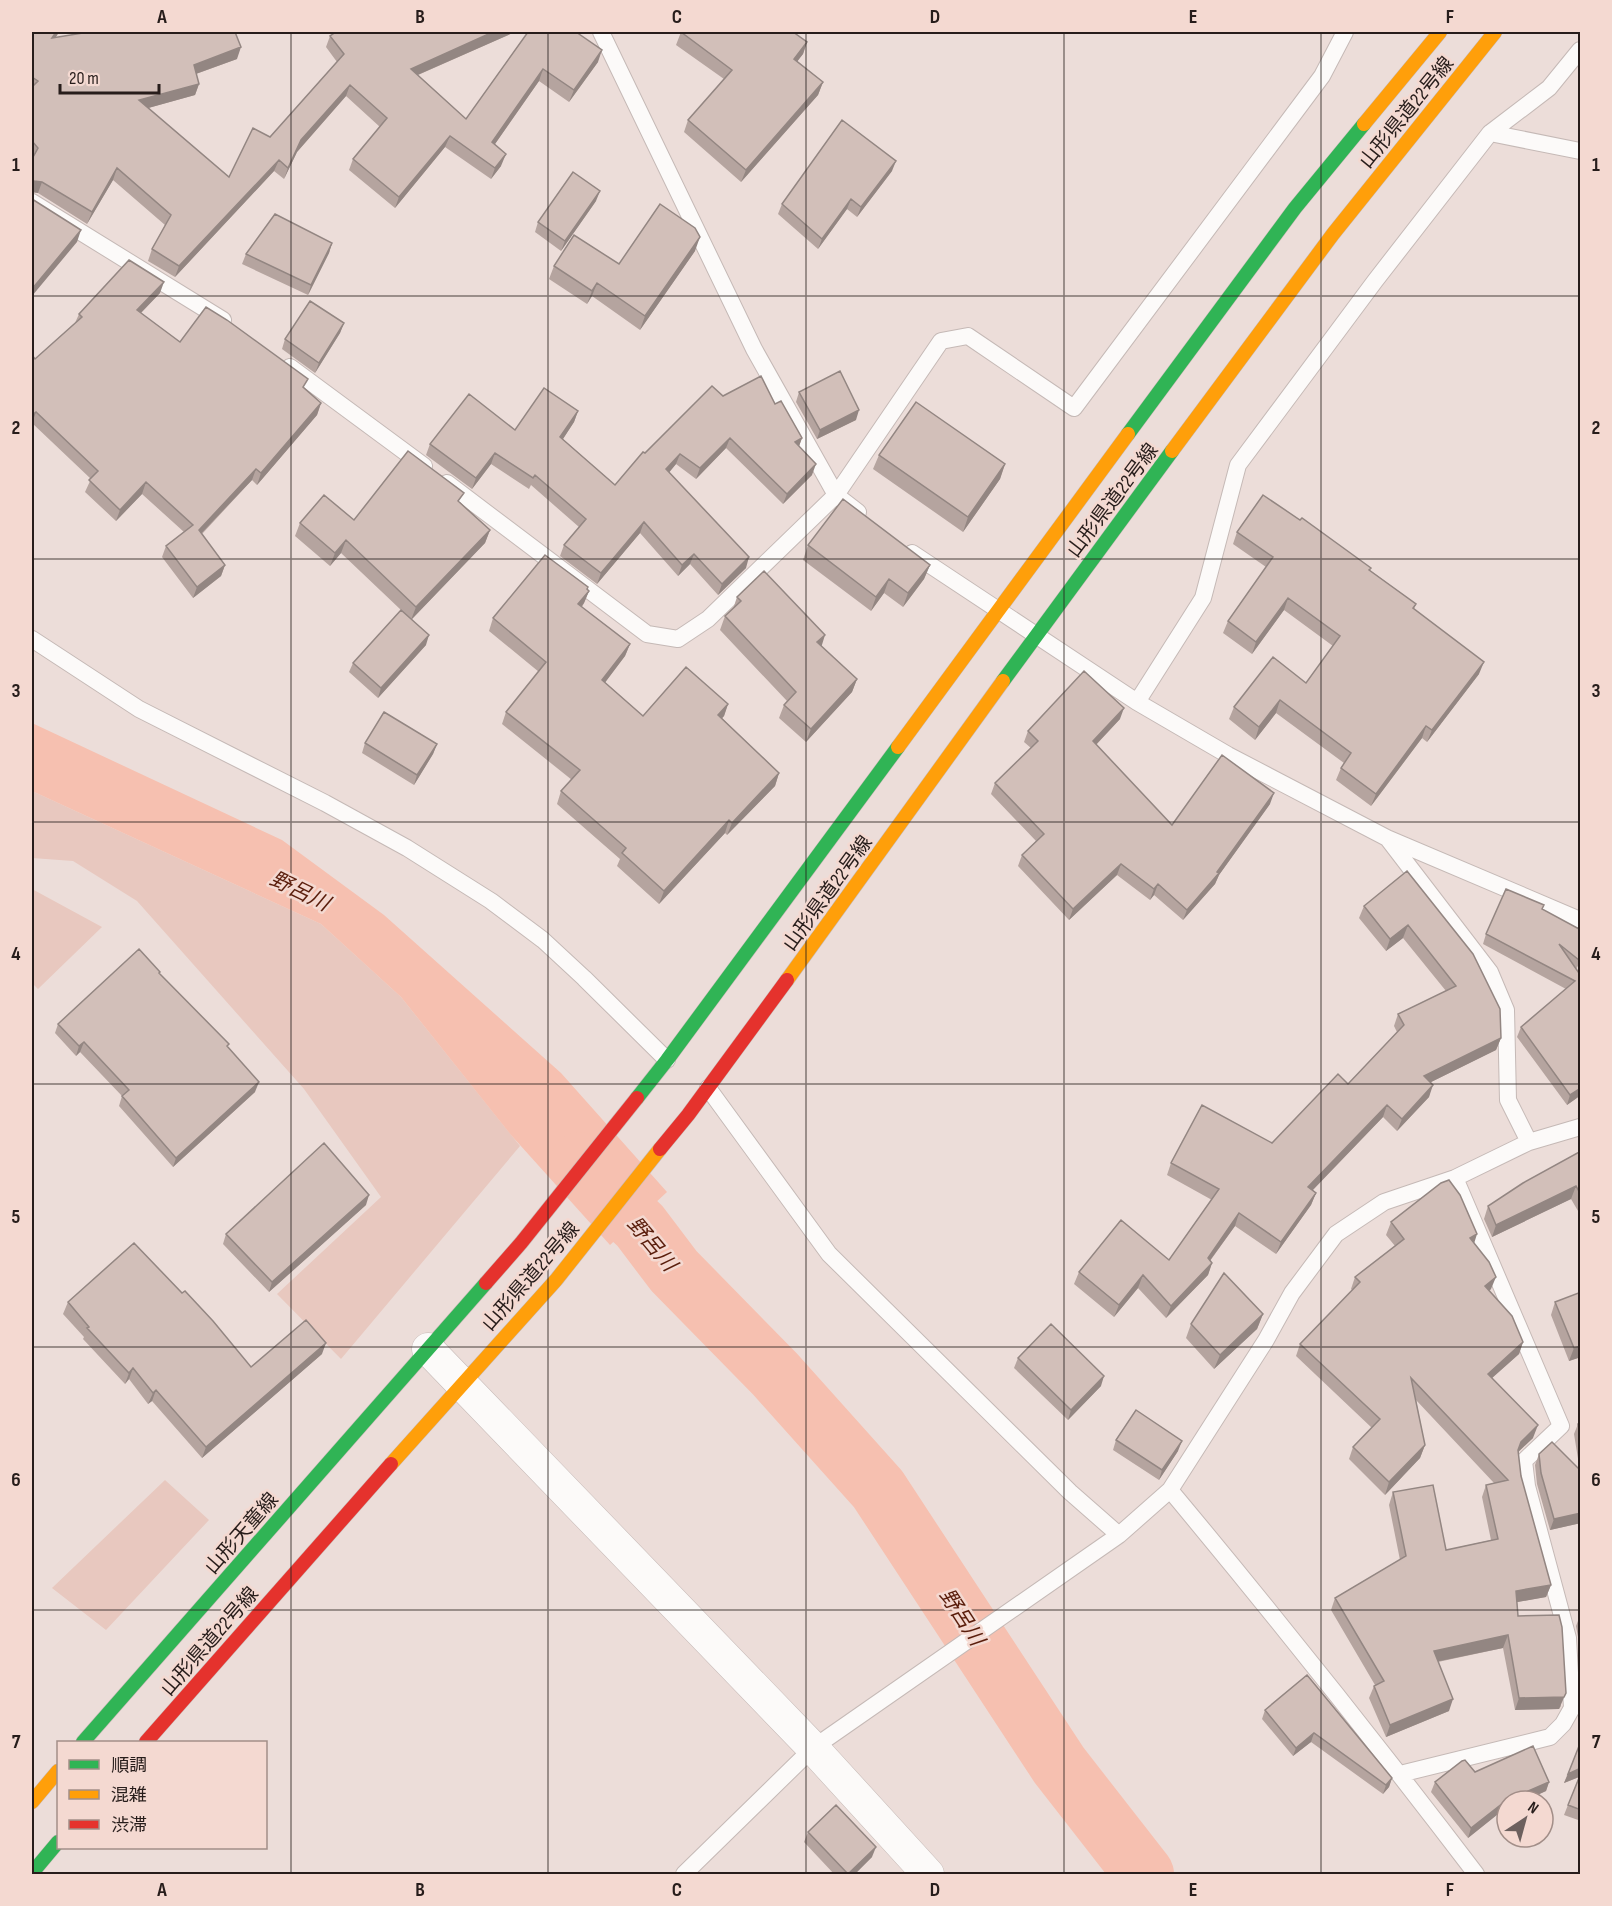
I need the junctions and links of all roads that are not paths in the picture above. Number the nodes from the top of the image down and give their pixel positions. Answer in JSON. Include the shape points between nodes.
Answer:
{"nodes":[{"id":1,"x":602,"y":32,"type":"edge"},
{"id":2,"x":1345,"y":32,"type":"edge"},
{"id":3,"x":1440,"y":32,"type":"edge"},
{"id":4,"x":1495,"y":32,"type":"edge"},
{"id":5,"x":1581,"y":50,"type":"edge"},
{"id":6,"x":1490,"y":133,"type":"junction"},
{"id":7,"x":1581,"y":152,"type":"edge"},
{"id":8,"x":32,"y":202,"type":"edge"},
{"id":9,"x":238,"y":330,"type":"edge"},
{"id":10,"x":277,"y":357,"type":"edge"},
{"id":11,"x":836,"y":495,"type":"junction"},
{"id":12,"x":873,"y":523,"type":"edge"},
{"id":13,"x":900,"y":545,"type":"edge"},
{"id":14,"x":999,"y":610,"type":"junction"},
{"id":15,"x":1035,"y":636,"type":"junction"},
{"id":16,"x":32,"y":639,"type":"edge"},
{"id":17,"x":1137,"y":702,"type":"junction"},
{"id":18,"x":1387,"y":838,"type":"junction"},
{"id":19,"x":1581,"y":920,"type":"edge"},
{"id":20,"x":667,"y":1060,"type":"junction"},
{"id":21,"x":708,"y":1088,"type":"junction"},
{"id":22,"x":1581,"y":1127,"type":"edge"},
{"id":23,"x":1529,"y":1142,"type":"junction"},
{"id":24,"x":1455,"y":1178,"type":"junction"},
{"id":25,"x":428,"y":1349,"type":"junction"},
{"id":26,"x":462,"y":1383,"type":"junction"},
{"id":27,"x":1170,"y":1490,"type":"junction"},
{"id":28,"x":1119,"y":1535,"type":"junction"},
{"id":29,"x":85,"y":1741,"type":"edge"},
{"id":30,"x":148,"y":1741,"type":"edge"},
{"id":31,"x":813,"y":1748,"type":"junction"},
{"id":32,"x":57,"y":1772,"type":"edge"},
{"id":33,"x":1400,"y":1774,"type":"junction"},
{"id":34,"x":32,"y":1802,"type":"edge"},
{"id":35,"x":57,"y":1843,"type":"edge"},
{"id":36,"x":34,"y":1873,"type":"edge"},
{"id":37,"x":684,"y":1875,"type":"edge"},
{"id":38,"x":928,"y":1875,"type":"edge"},
{"id":39,"x":1476,"y":1875,"type":"edge"}],
"edges":[{"from":1,"to":11,"type":"lane","via":[[754,349]]},
{"from":2,"to":11,"type":"lane","via":[[1322,75],[1074,408],[968,336],[941,341]]},
{"from":3,"to":14,"type":"main road","name":"山形県道22号線","via":[[1295,208]]},
{"from":4,"to":15,"type":"main road","name":"山形県道22号線","via":[[1333,234]]},
{"from":5,"to":6,"type":"lane","via":[[1550,88]]},
{"from":6,"to":7,"type":"lane"},
{"from":6,"to":17,"type":"lane","via":[[1238,465],[1203,598]]},
{"from":8,"to":9,"type":"lane"},
{"from":10,"to":11,"type":"lane","via":[[647,634],[678,639],[708,619]]},
{"from":11,"to":12,"type":"lane"},
{"from":13,"to":14,"type":"lane"},
{"from":14,"to":15,"type":"lane"},
{"from":14,"to":20,"type":"main road","name":"山形県道22号線"},
{"from":15,"to":17,"type":"lane"},
{"from":15,"to":21,"type":"main road","name":"山形県道22号線"},
{"from":16,"to":20,"type":"lane","via":[[139,709],[325,803],[491,901],[543,940]]},
{"from":17,"to":18,"type":"lane","via":[[1228,755]]},
{"from":18,"to":19,"type":"lane"},
{"from":18,"to":23,"type":"lane","via":[[1490,972],[1506,1010],[1508,1100]]},
{"from":20,"to":25,"type":"main road","name":"山形県道22号線","via":[[521,1243]]},
{"from":21,"to":26,"type":"main road","name":"山形県道22号線","via":[[556,1280]]},
{"from":21,"to":28,"type":"lane","via":[[829,1254],[1070,1492]]},
{"from":22,"to":23,"type":"lane"},
{"from":23,"to":24,"type":"lane"},
{"from":24,"to":27,"type":"lane","via":[[1384,1202],[1336,1234],[1292,1293]]},
{"from":24,"to":33,"type":"lane","via":[[1562,1426],[1524,1461],[1527,1486],[1568,1638],[1572,1708],[1550,1737]]},
{"from":25,"to":26,"type":"street"},
{"from":25,"to":29,"type":"main road","name":"山形天童線"},
{"from":26,"to":30,"type":"main road","name":"山形県道22号線"},
{"from":26,"to":31,"type":"street"},
{"from":27,"to":28,"type":"lane"},
{"from":27,"to":33,"type":"lane"},
{"from":28,"to":31,"type":"lane"},
{"from":31,"to":37,"type":"lane"},
{"from":31,"to":38,"type":"street"},
{"from":32,"to":34,"type":"main road"},
{"from":33,"to":39,"type":"lane"},
{"from":35,"to":36,"type":"main road"}]}
